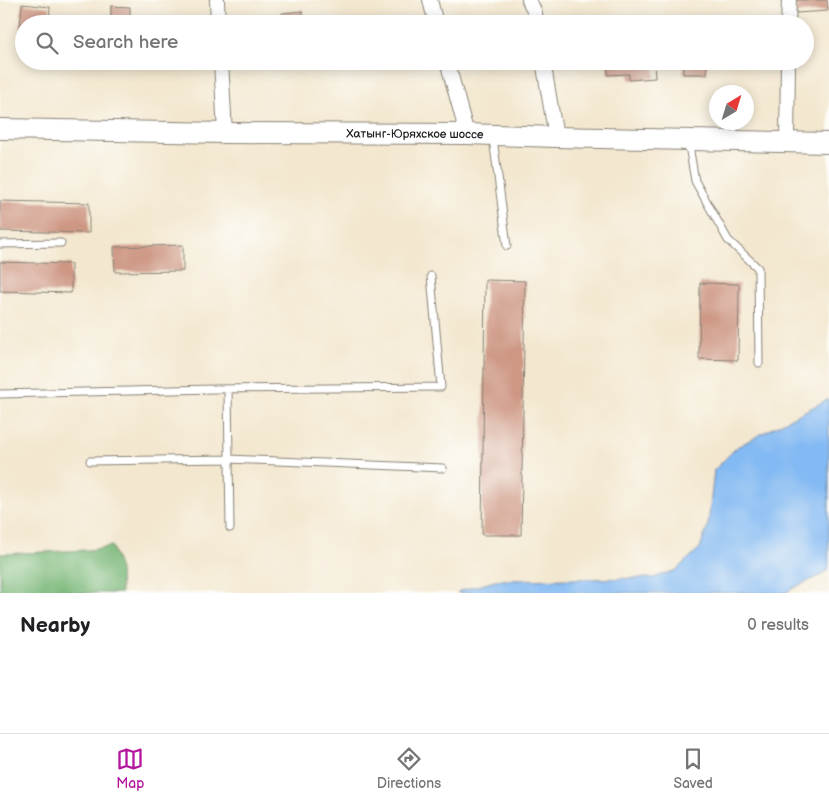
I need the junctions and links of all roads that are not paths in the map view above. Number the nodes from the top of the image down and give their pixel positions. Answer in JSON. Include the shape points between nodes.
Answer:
{"nodes":[{"id":1,"x":216,"y":0,"type":"edge"},
{"id":2,"x":430,"y":0,"type":"edge"},
{"id":3,"x":529,"y":0,"type":"edge"},
{"id":4,"x":788,"y":0,"type":"edge"},
{"id":5,"x":217,"y":15,"type":"edge"},
{"id":6,"x":434,"y":15,"type":"edge"},
{"id":7,"x":535,"y":15,"type":"edge"},
{"id":8,"x":788,"y":15,"type":"edge"},
{"id":9,"x":222,"y":70,"type":"edge"},
{"id":10,"x":449,"y":70,"type":"edge"},
{"id":11,"x":545,"y":70,"type":"edge"},
{"id":12,"x":788,"y":70,"type":"edge"},
{"id":13,"x":0,"y":129,"type":"edge"},
{"id":14,"x":225,"y":133,"type":"junction"},
{"id":15,"x":467,"y":134,"type":"junction"},
{"id":16,"x":493,"y":135,"type":"junction"},
{"id":17,"x":556,"y":138,"type":"junction"},
{"id":18,"x":688,"y":140,"type":"junction"},
{"id":19,"x":787,"y":142,"type":"junction"},
{"id":20,"x":829,"y":142,"type":"edge"},
{"id":21,"x":61,"y":243,"type":"dead end"},
{"id":22,"x":0,"y":244,"type":"edge"},
{"id":23,"x":507,"y":246,"type":"dead end"},
{"id":24,"x":431,"y":276,"type":"dead end"},
{"id":25,"x":759,"y":363,"type":"dead end"},
{"id":26,"x":228,"y":389,"type":"junction"},
{"id":27,"x":0,"y":394,"type":"edge"},
{"id":28,"x":229,"y":459,"type":"junction"},
{"id":29,"x":90,"y":462,"type":"dead end"},
{"id":30,"x":443,"y":468,"type":"dead end"},
{"id":31,"x":230,"y":528,"type":"dead end"}],
"edges":[{"from":1,"to":5,"type":"street"},
{"from":2,"to":6,"type":"street"},
{"from":3,"to":7,"type":"street"},
{"from":4,"to":8,"type":"street"},
{"from":9,"to":14,"type":"street"},
{"from":10,"to":15,"type":"street"},
{"from":11,"to":17,"type":"street"},
{"from":12,"to":19,"type":"street"},
{"from":13,"to":14,"type":"main road","name":"Хатынг-Юряхское шоссе"},
{"from":14,"to":15,"type":"main road","name":"Хатынг-Юряхское шоссе"},
{"from":15,"to":16,"type":"main road","name":"Хатынг-Юряхское шоссе"},
{"from":16,"to":17,"type":"main road","name":"Хатынг-Юряхское шоссе"},
{"from":16,"to":23,"type":"lane"},
{"from":17,"to":18,"type":"main road","name":"Хатынг-Юряхское шоссе"},
{"from":18,"to":19,"type":"main road","name":"Хатынг-Юряхское шоссе"},
{"from":18,"to":25,"type":"lane","via":[[695,181],[728,240],[758,268]]},
{"from":19,"to":20,"type":"main road","name":"Хатынг-Юряхское шоссе"},
{"from":21,"to":22,"type":"lane"},
{"from":24,"to":26,"type":"lane","via":[[441,387]]},
{"from":26,"to":27,"type":"lane"},
{"from":26,"to":28,"type":"lane"},
{"from":28,"to":29,"type":"lane"},
{"from":28,"to":30,"type":"lane"},
{"from":28,"to":31,"type":"lane"}]}
